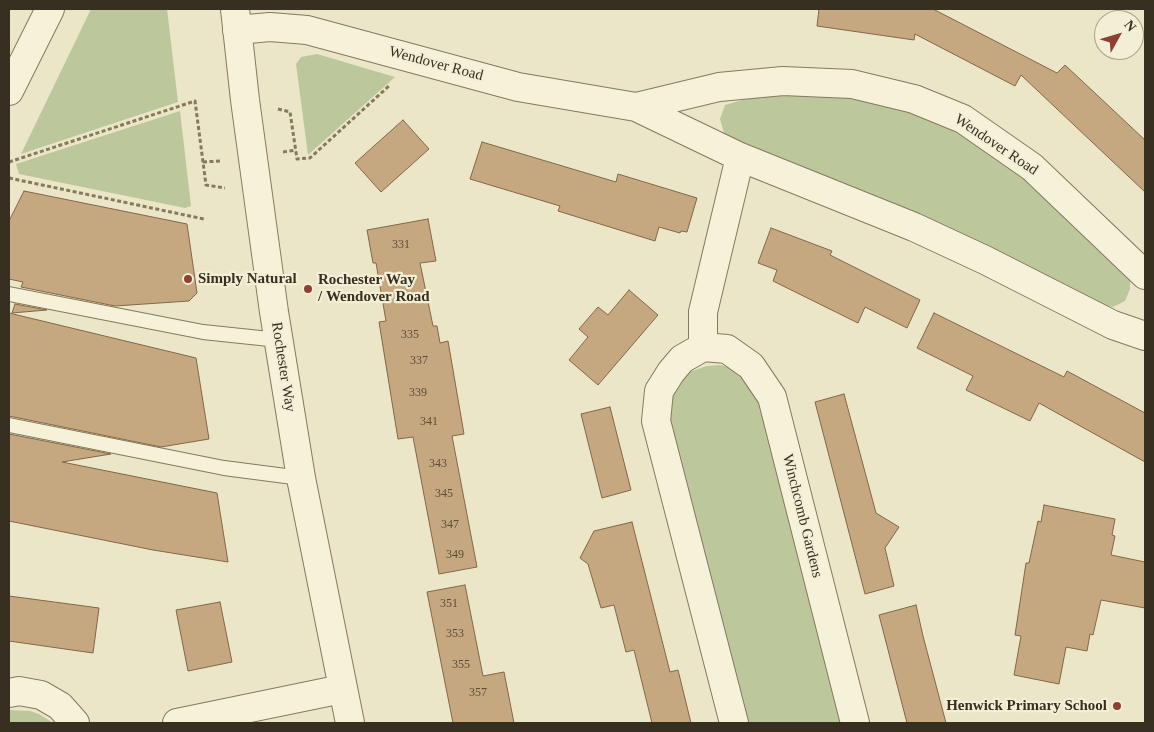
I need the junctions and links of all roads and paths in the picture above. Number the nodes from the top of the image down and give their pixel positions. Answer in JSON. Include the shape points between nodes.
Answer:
{"nodes":[{"id":1,"x":50,"y":9,"type":"edge"},
{"id":2,"x":236,"y":19,"type":"edge"},
{"id":3,"x":418,"y":59,"type":"junction"},
{"id":4,"x":9,"y":89,"type":"edge"},
{"id":5,"x":636,"y":107,"type":"junction"},
{"id":6,"x":278,"y":109,"type":"dead end"},
{"id":7,"x":296,"y":150,"type":"junction"},
{"id":8,"x":284,"y":152,"type":"dead end"},
{"id":9,"x":740,"y":157,"type":"junction"},
{"id":10,"x":220,"y":161,"type":"dead end"},
{"id":11,"x":9,"y":162,"type":"edge"},
{"id":12,"x":204,"y":162,"type":"junction"},
{"id":13,"x":9,"y":178,"type":"edge"},
{"id":14,"x":227,"y":188,"type":"dead end"},
{"id":15,"x":204,"y":219,"type":"dead end"},
{"id":16,"x":1145,"y":275,"type":"edge"},
{"id":17,"x":9,"y":294,"type":"edge"},
{"id":18,"x":1145,"y":336,"type":"edge"},
{"id":19,"x":279,"y":340,"type":"junction"},
{"id":20,"x":703,"y":347,"type":"junction"},
{"id":21,"x":9,"y":425,"type":"edge"},
{"id":22,"x":301,"y":478,"type":"junction"},
{"id":23,"x":342,"y":689,"type":"junction"},
{"id":24,"x":9,"y":693,"type":"edge"},
{"id":25,"x":74,"y":723,"type":"edge"},
{"id":26,"x":177,"y":723,"type":"edge"},
{"id":27,"x":350,"y":723,"type":"edge"},
{"id":28,"x":734,"y":723,"type":"edge"},
{"id":29,"x":854,"y":723,"type":"edge"}],
"edges":[{"from":1,"to":4,"type":"street"},
{"from":2,"to":3,"type":"street","name":"Wendover Road","via":[[270,28],[307,30]]},
{"from":2,"to":19,"type":"street","name":"Rochester Way"},
{"from":3,"to":5,"type":"street","name":"Wendover Road","via":[[518,87]]},
{"from":3,"to":7,"type":"path","via":[[310,158],[297,159]]},
{"from":5,"to":9,"type":"street","name":"Wendover Road"},
{"from":5,"to":16,"type":"street","name":"Wendover Road","via":[[720,88],[783,81],[852,84],[914,99],[963,119],[1032,167]]},
{"from":6,"to":7,"type":"path","via":[[290,112]]},
{"from":7,"to":8,"type":"path"},
{"from":9,"to":18,"type":"street","name":"Wendover Road","via":[[914,227],[1113,325]]},
{"from":9,"to":20,"type":"street","via":[[703,312]]},
{"from":10,"to":12,"type":"path"},
{"from":11,"to":12,"type":"path","via":[[195,101]]},
{"from":12,"to":14,"type":"path","via":[[206,185]]},
{"from":13,"to":15,"type":"path"},
{"from":17,"to":19,"type":"lane","via":[[203,332]]},
{"from":19,"to":22,"type":"street","name":"Rochester Way"},
{"from":20,"to":28,"type":"street","via":[[682,359],[671,372],[659,392],[656,421]]},
{"from":20,"to":29,"type":"street","name":"Winchcomb Gardens","via":[[727,349],[751,366],[772,398]]},
{"from":21,"to":22,"type":"lane","via":[[224,468]]},
{"from":22,"to":23,"type":"street","name":"Rochester Way"},
{"from":23,"to":26,"type":"street"},
{"from":23,"to":27,"type":"street","name":"Rochester Way"},
{"from":24,"to":25,"type":"street","via":[[19,691],[41,695],[60,706]]}]}
